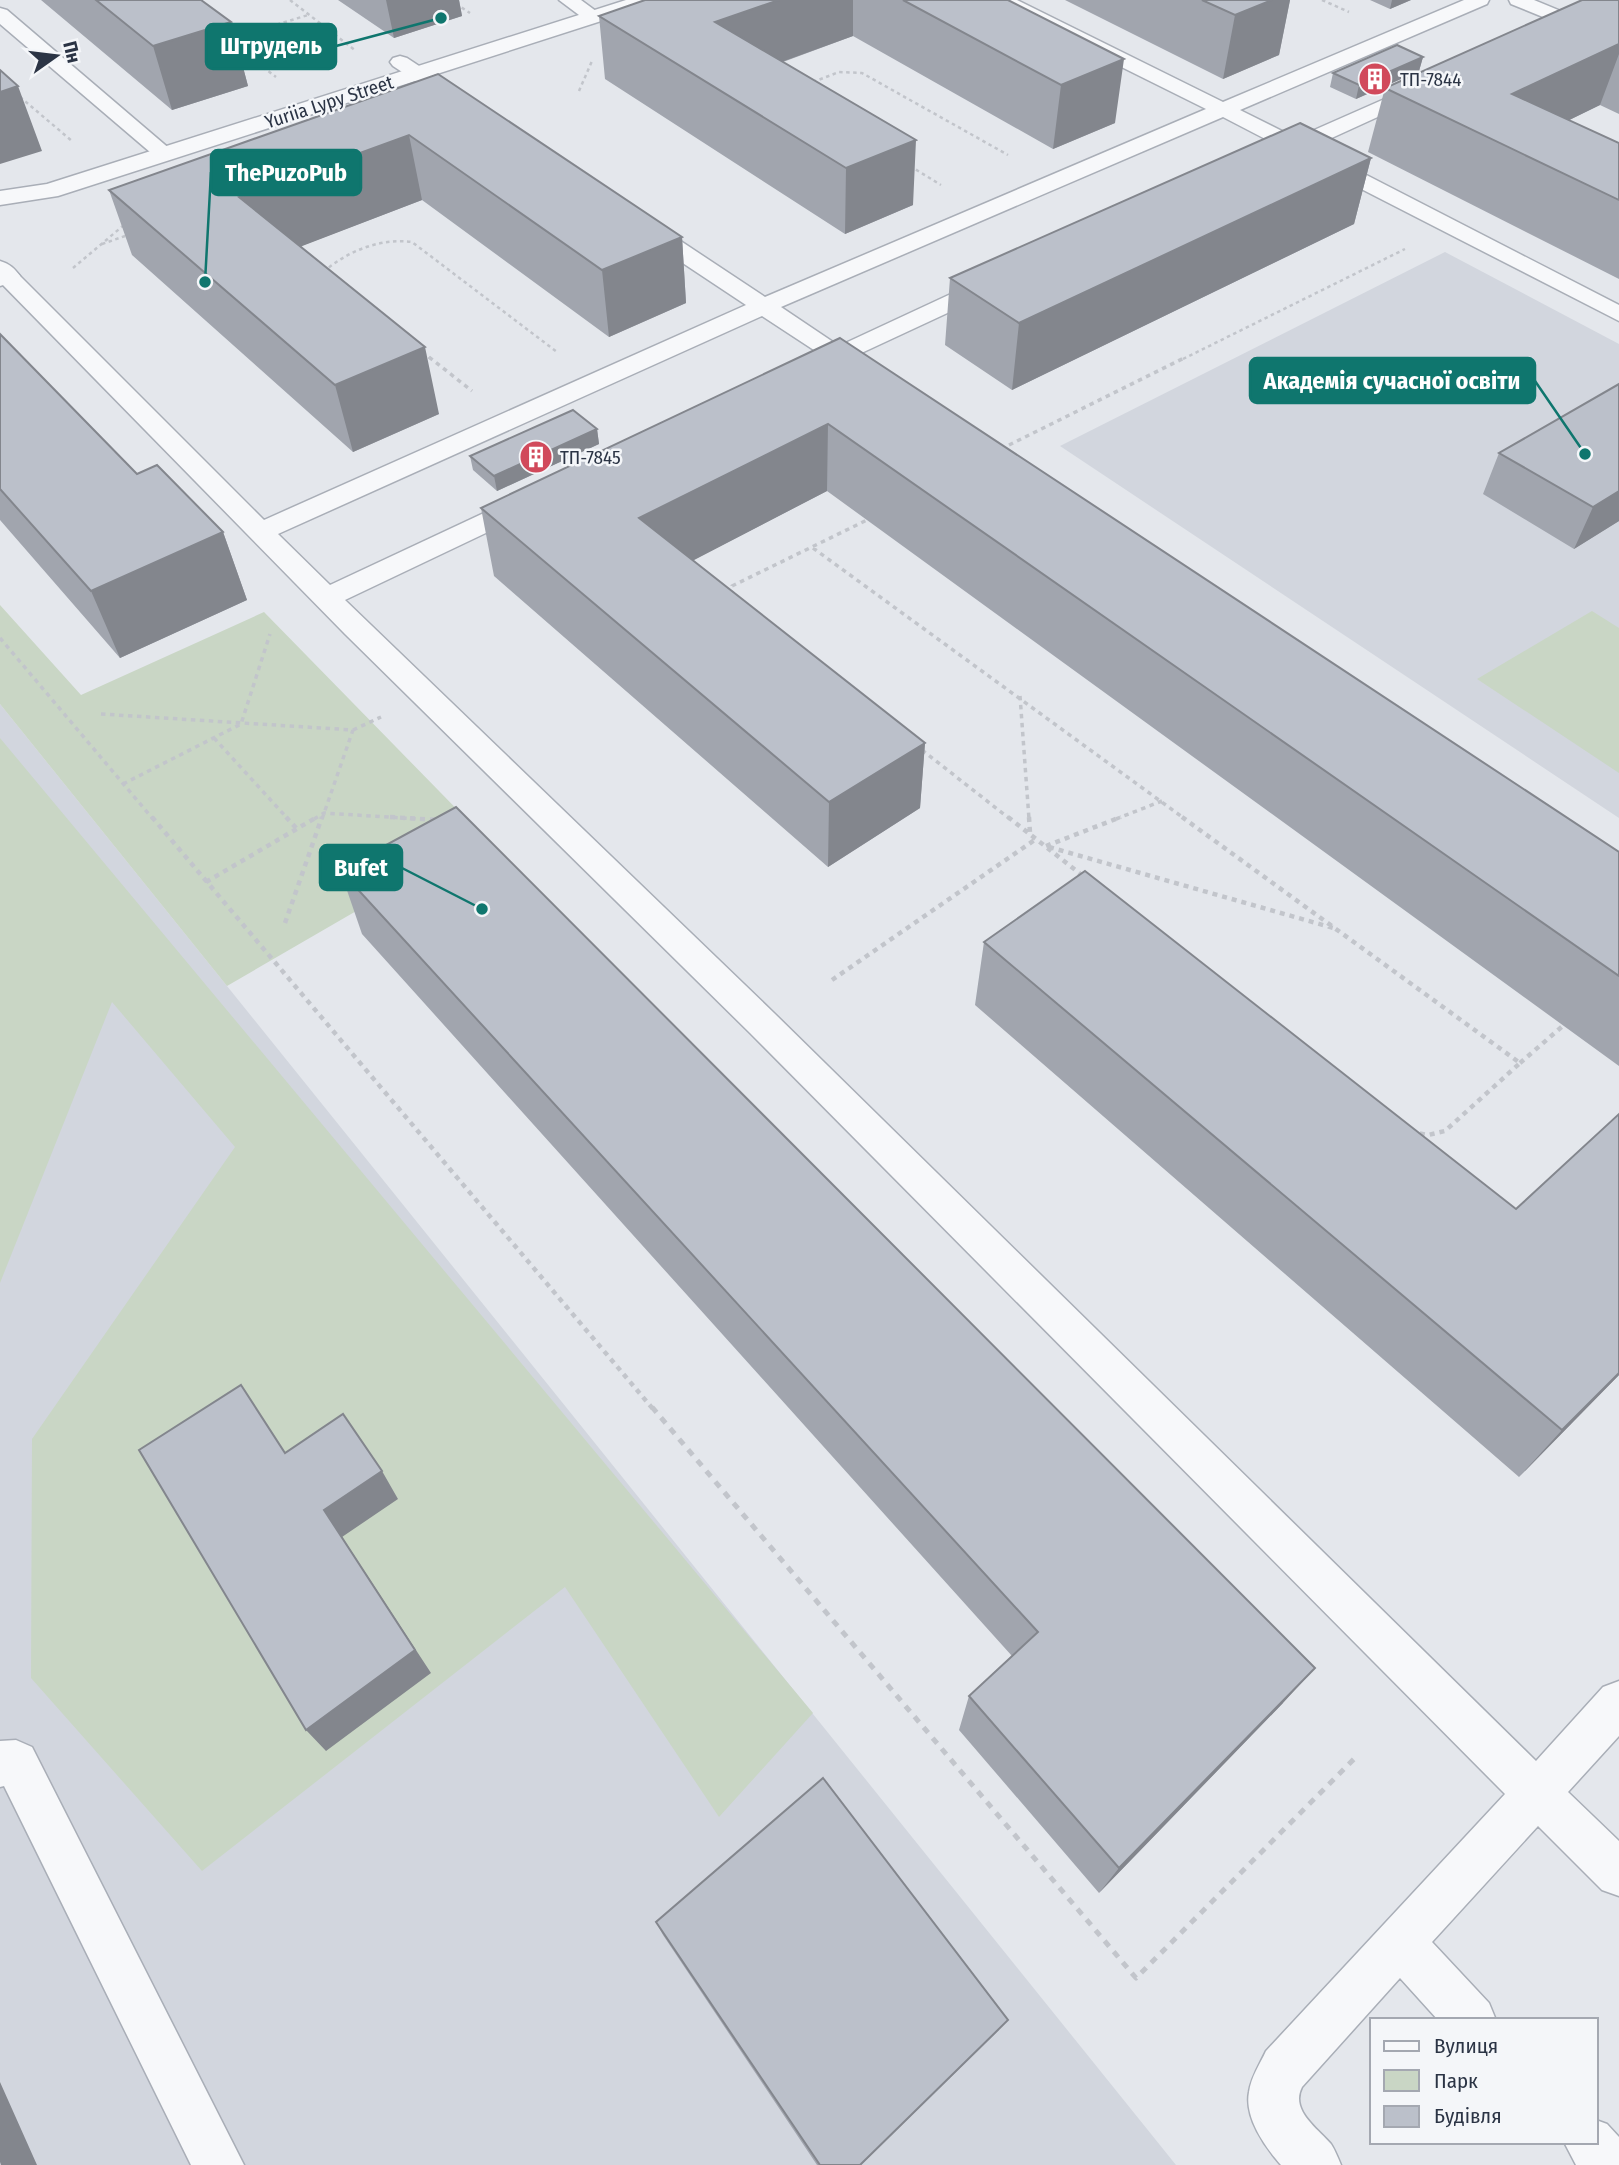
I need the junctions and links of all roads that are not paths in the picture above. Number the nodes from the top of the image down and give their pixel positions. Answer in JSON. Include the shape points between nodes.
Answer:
{"nodes":[{"id":1,"x":647,"y":0,"type":"edge"},
{"id":2,"x":1002,"y":0,"type":"edge"},
{"id":3,"x":1480,"y":0,"type":"edge"},
{"id":4,"x":1518,"y":0,"type":"edge"},
{"id":5,"x":585,"y":6,"type":"edge"},
{"id":6,"x":1604,"y":10,"type":"edge"},
{"id":7,"x":0,"y":14,"type":"edge"},
{"id":8,"x":1574,"y":23,"type":"junction"},
{"id":9,"x":1546,"y":36,"type":"edge"},
{"id":10,"x":1619,"y":42,"type":"edge"},
{"id":11,"x":409,"y":68,"type":"junction"},
{"id":12,"x":1444,"y":80,"type":"edge"},
{"id":13,"x":465,"y":106,"type":"edge"},
{"id":14,"x":1223,"y":108,"type":"junction"},
{"id":15,"x":1294,"y":146,"type":"junction"},
{"id":16,"x":156,"y":148,"type":"junction"},
{"id":17,"x":1257,"y":163,"type":"edge"},
{"id":18,"x":4,"y":196,"type":"edge"},
{"id":19,"x":624,"y":213,"type":"edge"},
{"id":20,"x":1017,"y":272,"type":"edge"},
{"id":21,"x":2,"y":274,"type":"edge"},
{"id":22,"x":761,"y":307,"type":"junction"},
{"id":23,"x":1619,"y":314,"type":"edge"},
{"id":24,"x":836,"y":356,"type":"junction"},
{"id":25,"x":802,"y":373,"type":"edge"},
{"id":26,"x":886,"y":386,"type":"edge"},
{"id":27,"x":539,"y":497,"type":"edge"},
{"id":28,"x":260,"y":532,"type":"junction"},
{"id":29,"x":326,"y":598,"type":"junction"},
{"id":30,"x":1619,"y":1703,"type":"edge"},
{"id":31,"x":0,"y":1764,"type":"edge"},
{"id":32,"x":1535,"y":1793,"type":"junction"},
{"id":33,"x":1619,"y":1873,"type":"edge"},
{"id":34,"x":1400,"y":1943,"type":"junction"},
{"id":35,"x":1470,"y":2018,"type":"edge"},
{"id":36,"x":1590,"y":2144,"type":"edge"},
{"id":37,"x":218,"y":2165,"type":"edge"},
{"id":38,"x":1315,"y":2165,"type":"edge"},
{"id":39,"x":1610,"y":2165,"type":"edge"}],
"edges":[{"from":1,"to":5,"type":"street","name":"Yuriia Lypy Street"},
{"from":2,"to":14,"type":"lane"},
{"from":3,"to":14,"type":"lane"},
{"from":4,"to":8,"type":"lane"},
{"from":5,"to":11,"type":"street","name":"Yuriia Lypy Street"},
{"from":6,"to":8,"type":"lane"},
{"from":7,"to":16,"type":"lane"},
{"from":8,"to":9,"type":"lane"},
{"from":8,"to":10,"type":"lane"},
{"from":11,"to":13,"type":"lane"},
{"from":11,"to":16,"type":"street","name":"Yuriia Lypy Street"},
{"from":12,"to":15,"type":"lane"},
{"from":14,"to":15,"type":"lane"},
{"from":14,"to":22,"type":"lane"},
{"from":15,"to":17,"type":"lane"},
{"from":15,"to":23,"type":"lane"},
{"from":16,"to":18,"type":"street","name":"Yuriia Lypy Street","via":[[50,191]]},
{"from":19,"to":22,"type":"lane"},
{"from":20,"to":24,"type":"lane"},
{"from":21,"to":28,"type":"lane"},
{"from":22,"to":24,"type":"lane"},
{"from":22,"to":28,"type":"lane"},
{"from":24,"to":25,"type":"lane"},
{"from":24,"to":26,"type":"lane"},
{"from":27,"to":29,"type":"lane"},
{"from":28,"to":29,"type":"lane"},
{"from":29,"to":32,"type":"lane","via":[[762,1023]]},
{"from":30,"to":32,"type":"lane"},
{"from":31,"to":37,"type":"lane","via":[[16,1763]]},
{"from":32,"to":33,"type":"lane"},
{"from":32,"to":34,"type":"lane"},
{"from":34,"to":35,"type":"lane"},
{"from":34,"to":38,"type":"lane","via":[[1284,2069],[1274,2091],[1275,2111]]},
{"from":36,"to":39,"type":"lane"}]}
